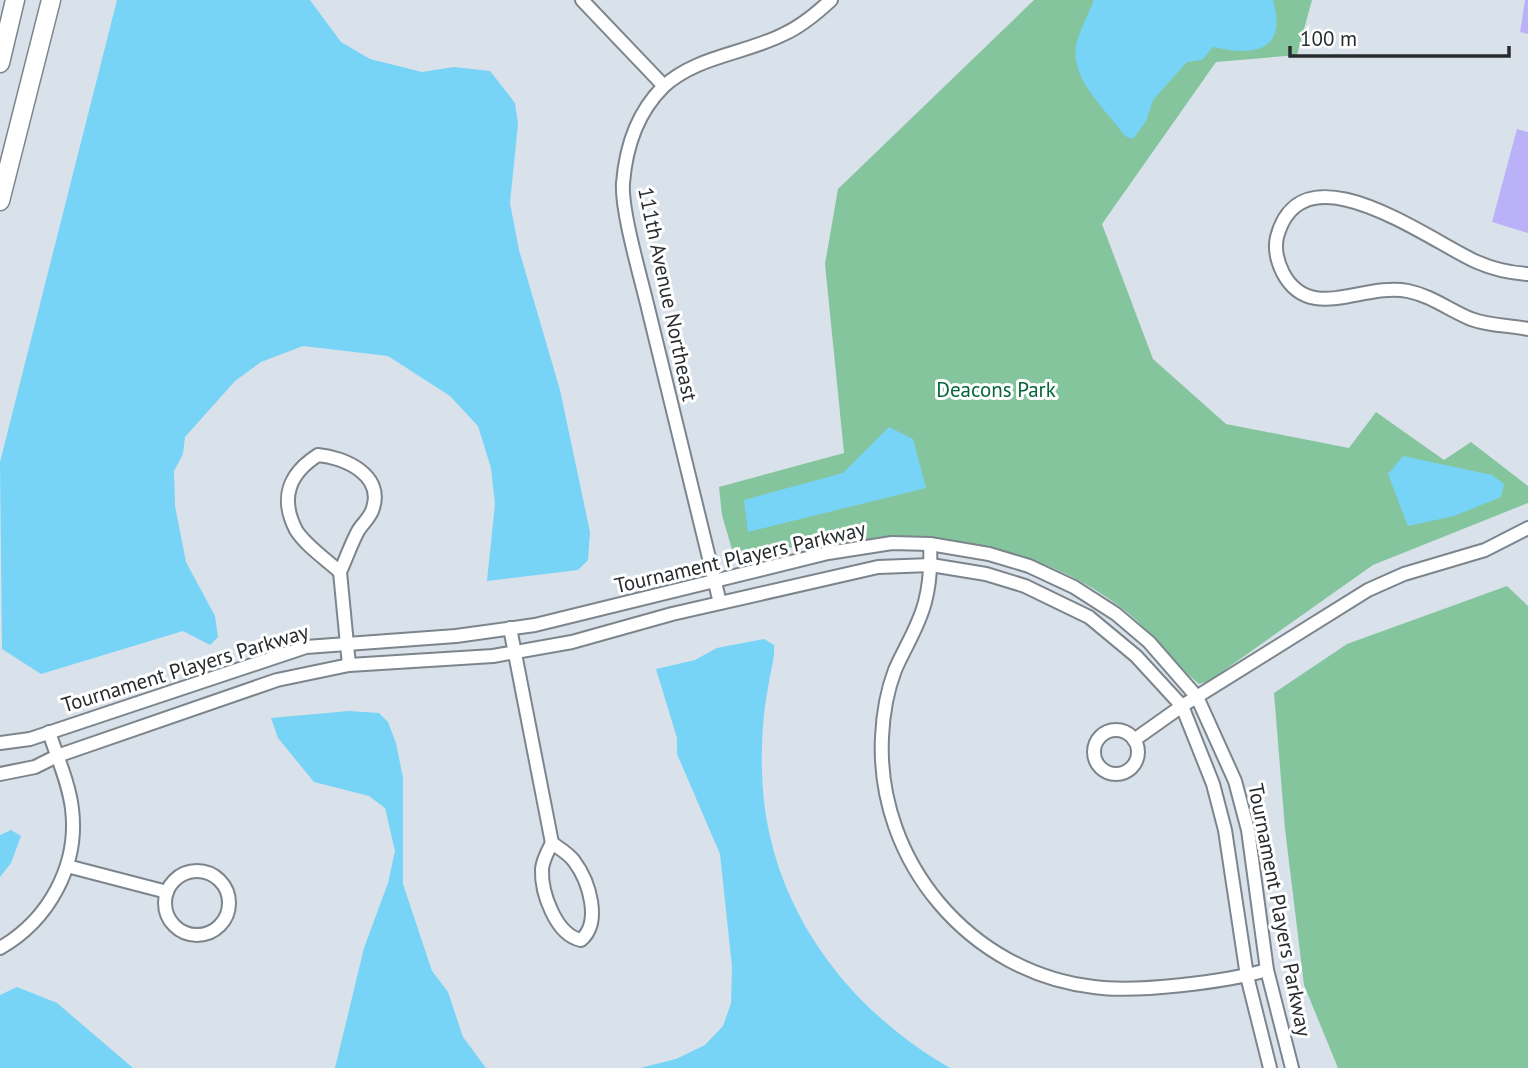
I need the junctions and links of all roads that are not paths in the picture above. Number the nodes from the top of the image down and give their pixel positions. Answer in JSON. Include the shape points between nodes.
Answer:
{"nodes":[{"id":1,"x":15,"y":0,"type":"edge"},
{"id":2,"x":51,"y":0,"type":"edge"},
{"id":3,"x":582,"y":0,"type":"edge"},
{"id":4,"x":831,"y":0,"type":"edge"},
{"id":5,"x":0,"y":63,"type":"edge"},
{"id":6,"x":664,"y":86,"type":"junction"},
{"id":7,"x":0,"y":201,"type":"edge"},
{"id":8,"x":1528,"y":274,"type":"edge"},
{"id":9,"x":1528,"y":329,"type":"edge"},
{"id":10,"x":1528,"y":528,"type":"edge"},
{"id":11,"x":930,"y":544,"type":"junction"},
{"id":12,"x":930,"y":565,"type":"junction"},
{"id":13,"x":340,"y":572,"type":"junction"},
{"id":14,"x":715,"y":582,"type":"junction"},
{"id":15,"x":720,"y":603,"type":"junction"},
{"id":16,"x":510,"y":628,"type":"junction"},
{"id":17,"x":347,"y":643,"type":"junction"},
{"id":18,"x":515,"y":652,"type":"junction"},
{"id":19,"x":349,"y":665,"type":"junction"},
{"id":20,"x":1197,"y":697,"type":"junction"},
{"id":21,"x":1182,"y":706,"type":"junction"},
{"id":22,"x":48,"y":732,"type":"junction"},
{"id":23,"x":1134,"y":740,"type":"dead end"},
{"id":24,"x":0,"y":743,"type":"edge"},
{"id":25,"x":57,"y":756,"type":"junction"},
{"id":26,"x":0,"y":774,"type":"edge"},
{"id":27,"x":552,"y":843,"type":"junction"},
{"id":28,"x":66,"y":866,"type":"junction"},
{"id":29,"x":167,"y":892,"type":"junction"},
{"id":30,"x":0,"y":948,"type":"edge"},
{"id":31,"x":1267,"y":970,"type":"junction"},
{"id":32,"x":1247,"y":976,"type":"junction"},
{"id":33,"x":1270,"y":1068,"type":"edge"},
{"id":34,"x":1292,"y":1068,"type":"edge"}],
"edges":[{"from":1,"to":5,"type":"main road"},
{"from":2,"to":7,"type":"main road"},
{"from":3,"to":6,"type":"street"},
{"from":4,"to":6,"type":"street","name":"111th Avenue Northeast","via":[[784,34],[688,68]]},
{"from":6,"to":14,"type":"street","name":"111th Avenue Northeast","via":[[634,127],[622,186]]},
{"from":8,"to":9,"type":"street","via":[[1476,261],[1405,222],[1331,197],[1298,205],[1276,241],[1279,265],[1301,294],[1330,300],[1381,288],[1405,291],[1430,296],[1473,320]]},
{"from":10,"to":20,"type":"street","via":[[1485,550],[1368,590]]},
{"from":11,"to":12,"type":"street"},
{"from":11,"to":14,"type":"street","name":"Tournament Players Parkway","via":[[892,543],[828,553]]},
{"from":11,"to":20,"type":"street","name":"Tournament Players Parkway","via":[[989,554],[1074,587],[1149,642]]},
{"from":12,"to":15,"type":"street","name":"Tournament Players Parkway","via":[[878,567]]},
{"from":12,"to":21,"type":"street","name":"Tournament Players Parkway","via":[[986,574],[1067,604],[1136,656]]},
{"from":12,"to":32,"type":"street","via":[[925,603],[888,692],[882,762],[899,840],[942,908],[1006,960],[1073,983],[1121,989]]},
{"from":13,"to":13,"type":"street","via":[[358,530],[373,509],[374,495],[371,482],[359,469],[339,457],[318,455],[300,467],[289,489],[290,510],[297,531]]},
{"from":13,"to":17,"type":"street"},
{"from":14,"to":15,"type":"street","name":"111th Avenue Northeast"},
{"from":14,"to":16,"type":"street","name":"Tournament Players Parkway"},
{"from":15,"to":18,"type":"street","name":"Tournament Players Parkway","via":[[572,642]]},
{"from":16,"to":17,"type":"street","name":"Tournament Players Parkway"},
{"from":16,"to":18,"type":"street"},
{"from":17,"to":19,"type":"street"},
{"from":17,"to":22,"type":"street","name":"Tournament Players Parkway","via":[[306,647]]},
{"from":18,"to":19,"type":"street","name":"Tournament Players Parkway"},
{"from":18,"to":27,"type":"street"},
{"from":19,"to":25,"type":"street","name":"Tournament Players Parkway","via":[[277,680]]},
{"from":20,"to":21,"type":"street"},
{"from":20,"to":31,"type":"street","name":"Tournament Players Parkway","via":[[1236,781],[1248,830]]},
{"from":21,"to":23,"type":"street"},
{"from":21,"to":32,"type":"street","name":"Tournament Players Parkway","via":[[1213,784],[1225,830]]},
{"from":22,"to":24,"type":"street","name":"Tournament Players Parkway"},
{"from":22,"to":25,"type":"street"},
{"from":25,"to":26,"type":"street","name":"Tournament Players Parkway","via":[[35,767]]},
{"from":25,"to":28,"type":"street","via":[[72,806],[72,845]]},
{"from":27,"to":27,"type":"street","via":[[542,866],[548,901],[566,932],[582,940],[589,933],[592,916],[585,884],[574,860]]},
{"from":28,"to":29,"type":"street"},
{"from":28,"to":30,"type":"street","via":[[59,888],[43,912]]},
{"from":29,"to":29,"type":"street","via":[[166,910],[181,931],[209,933],[225,919],[228,891],[210,873],[188,872],[177,877]]},
{"from":31,"to":32,"type":"street"},
{"from":31,"to":34,"type":"street","name":"Tournament Players Parkway"},
{"from":32,"to":33,"type":"street","name":"Tournament Players Parkway"}]}
